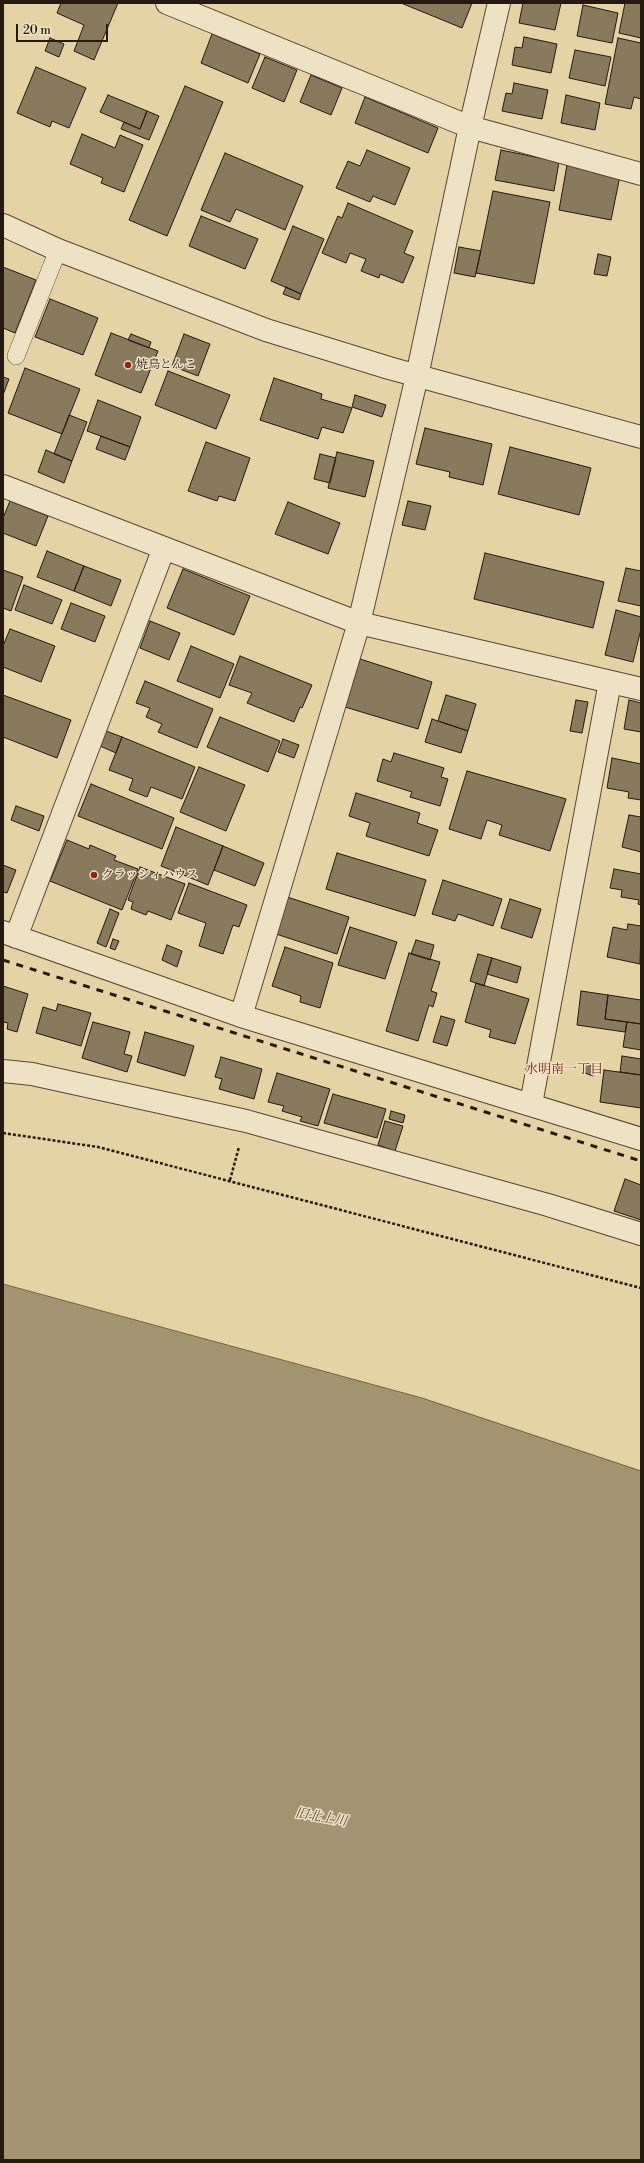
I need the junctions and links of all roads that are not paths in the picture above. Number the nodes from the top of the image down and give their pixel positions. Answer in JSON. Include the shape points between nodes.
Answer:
{"nodes":[{"id":1,"x":166,"y":3,"type":"edge"},
{"id":2,"x":499,"y":3,"type":"edge"},
{"id":3,"x":470,"y":127,"type":"junction"},
{"id":4,"x":641,"y":174,"type":"edge"},
{"id":5,"x":3,"y":225,"type":"edge"},
{"id":6,"x":58,"y":250,"type":"junction"},
{"id":7,"x":16,"y":356,"type":"dead end"},
{"id":8,"x":417,"y":376,"type":"junction"},
{"id":9,"x":641,"y":437,"type":"edge"},
{"id":10,"x":3,"y":486,"type":"edge"},
{"id":11,"x":164,"y":548,"type":"junction"},
{"id":12,"x":359,"y":623,"type":"junction"},
{"id":13,"x":610,"y":682,"type":"junction"},
{"id":14,"x":641,"y":689,"type":"edge"},
{"id":15,"x":10,"y":935,"type":"edge"},
{"id":16,"x":241,"y":1016,"type":"junction"},
{"id":17,"x":3,"y":1071,"type":"edge"},
{"id":18,"x":531,"y":1104,"type":"junction"},
{"id":19,"x":641,"y":1139,"type":"edge"},
{"id":20,"x":641,"y":1234,"type":"edge"}],
"edges":[{"from":1,"to":3,"type":"street"},
{"from":2,"to":3,"type":"street"},
{"from":3,"to":4,"type":"street"},
{"from":3,"to":8,"type":"street"},
{"from":5,"to":6,"type":"street"},
{"from":6,"to":7,"type":"lane"},
{"from":6,"to":8,"type":"street","via":[[266,330]]},
{"from":8,"to":9,"type":"street"},
{"from":8,"to":12,"type":"street"},
{"from":10,"to":11,"type":"street"},
{"from":11,"to":12,"type":"street"},
{"from":11,"to":15,"type":"street"},
{"from":12,"to":13,"type":"street"},
{"from":12,"to":16,"type":"street"},
{"from":13,"to":14,"type":"street"},
{"from":13,"to":18,"type":"street"},
{"from":15,"to":16,"type":"street"},
{"from":16,"to":18,"type":"street"},
{"from":17,"to":20,"type":"street","via":[[32,1074],[246,1122],[548,1205]]},
{"from":18,"to":19,"type":"street"}]}
